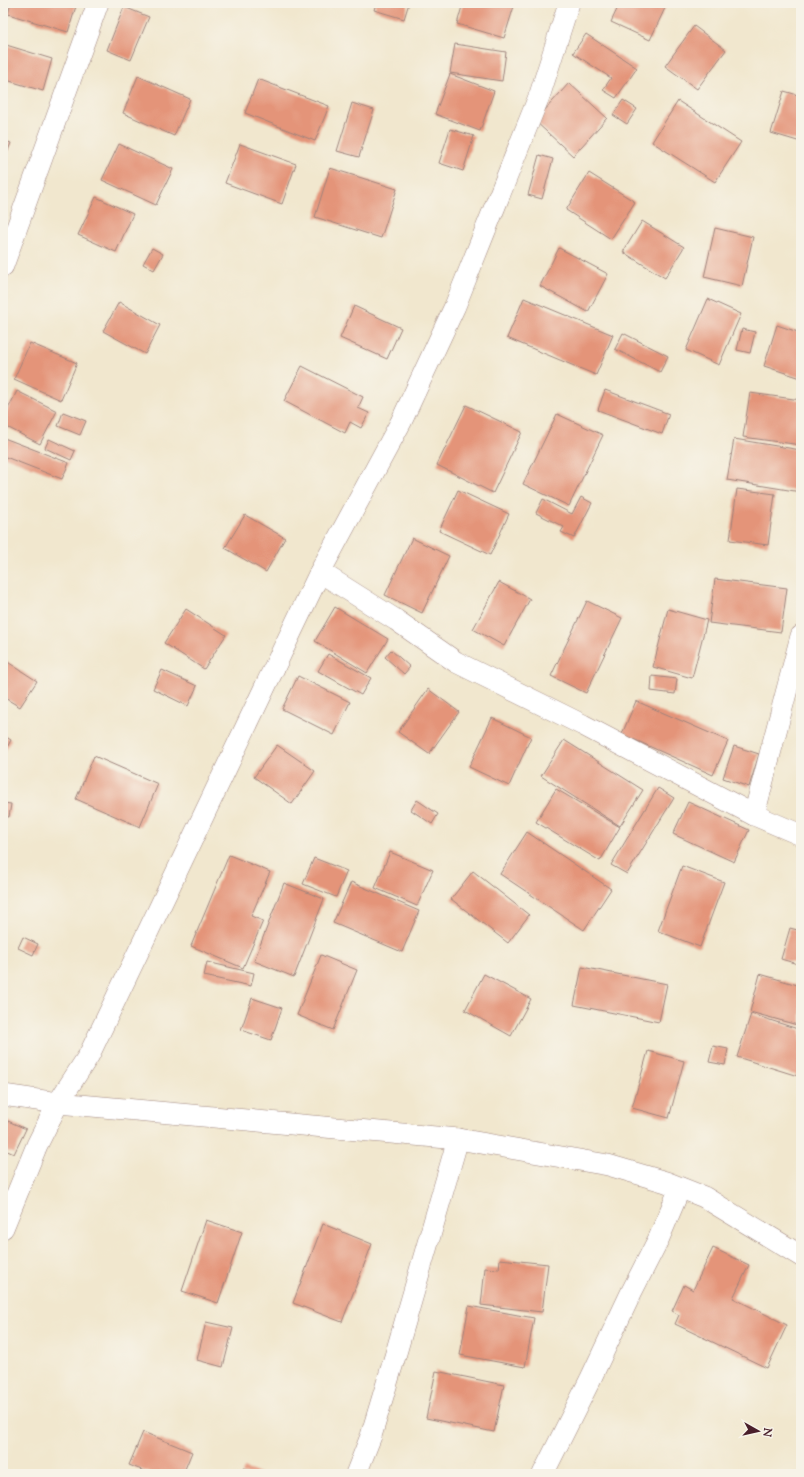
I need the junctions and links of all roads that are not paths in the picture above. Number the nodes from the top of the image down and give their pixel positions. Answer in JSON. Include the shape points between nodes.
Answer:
{"nodes":[{"id":1,"x":98,"y":3,"type":"edge"},
{"id":2,"x":569,"y":3,"type":"edge"},
{"id":3,"x":3,"y":266,"type":"edge"},
{"id":4,"x":320,"y":572,"type":"junction"},
{"id":5,"x":801,"y":636,"type":"edge"},
{"id":6,"x":754,"y":815,"type":"junction"},
{"id":7,"x":801,"y":835,"type":"edge"},
{"id":8,"x":3,"y":1095,"type":"edge"},
{"id":9,"x":58,"y":1103,"type":"junction"},
{"id":10,"x":458,"y":1138,"type":"junction"},
{"id":11,"x":680,"y":1188,"type":"junction"},
{"id":12,"x":3,"y":1228,"type":"edge"},
{"id":13,"x":801,"y":1256,"type":"edge"},
{"id":14,"x":356,"y":1474,"type":"edge"},
{"id":15,"x":543,"y":1474,"type":"edge"}],
"edges":[{"from":1,"to":3,"type":"street"},
{"from":2,"to":4,"type":"street","via":[[540,94],[455,306],[401,422]]},
{"from":4,"to":6,"type":"street","via":[[456,662]]},
{"from":4,"to":9,"type":"street","via":[[89,1055]]},
{"from":5,"to":6,"type":"street"},
{"from":6,"to":7,"type":"street"},
{"from":8,"to":9,"type":"street"},
{"from":9,"to":10,"type":"street"},
{"from":9,"to":12,"type":"street","via":[[37,1145]]},
{"from":10,"to":11,"type":"street","via":[[608,1165]]},
{"from":10,"to":14,"type":"street","via":[[371,1436]]},
{"from":11,"to":13,"type":"street","via":[[704,1197]]},
{"from":11,"to":15,"type":"street","via":[[659,1238]]}]}
